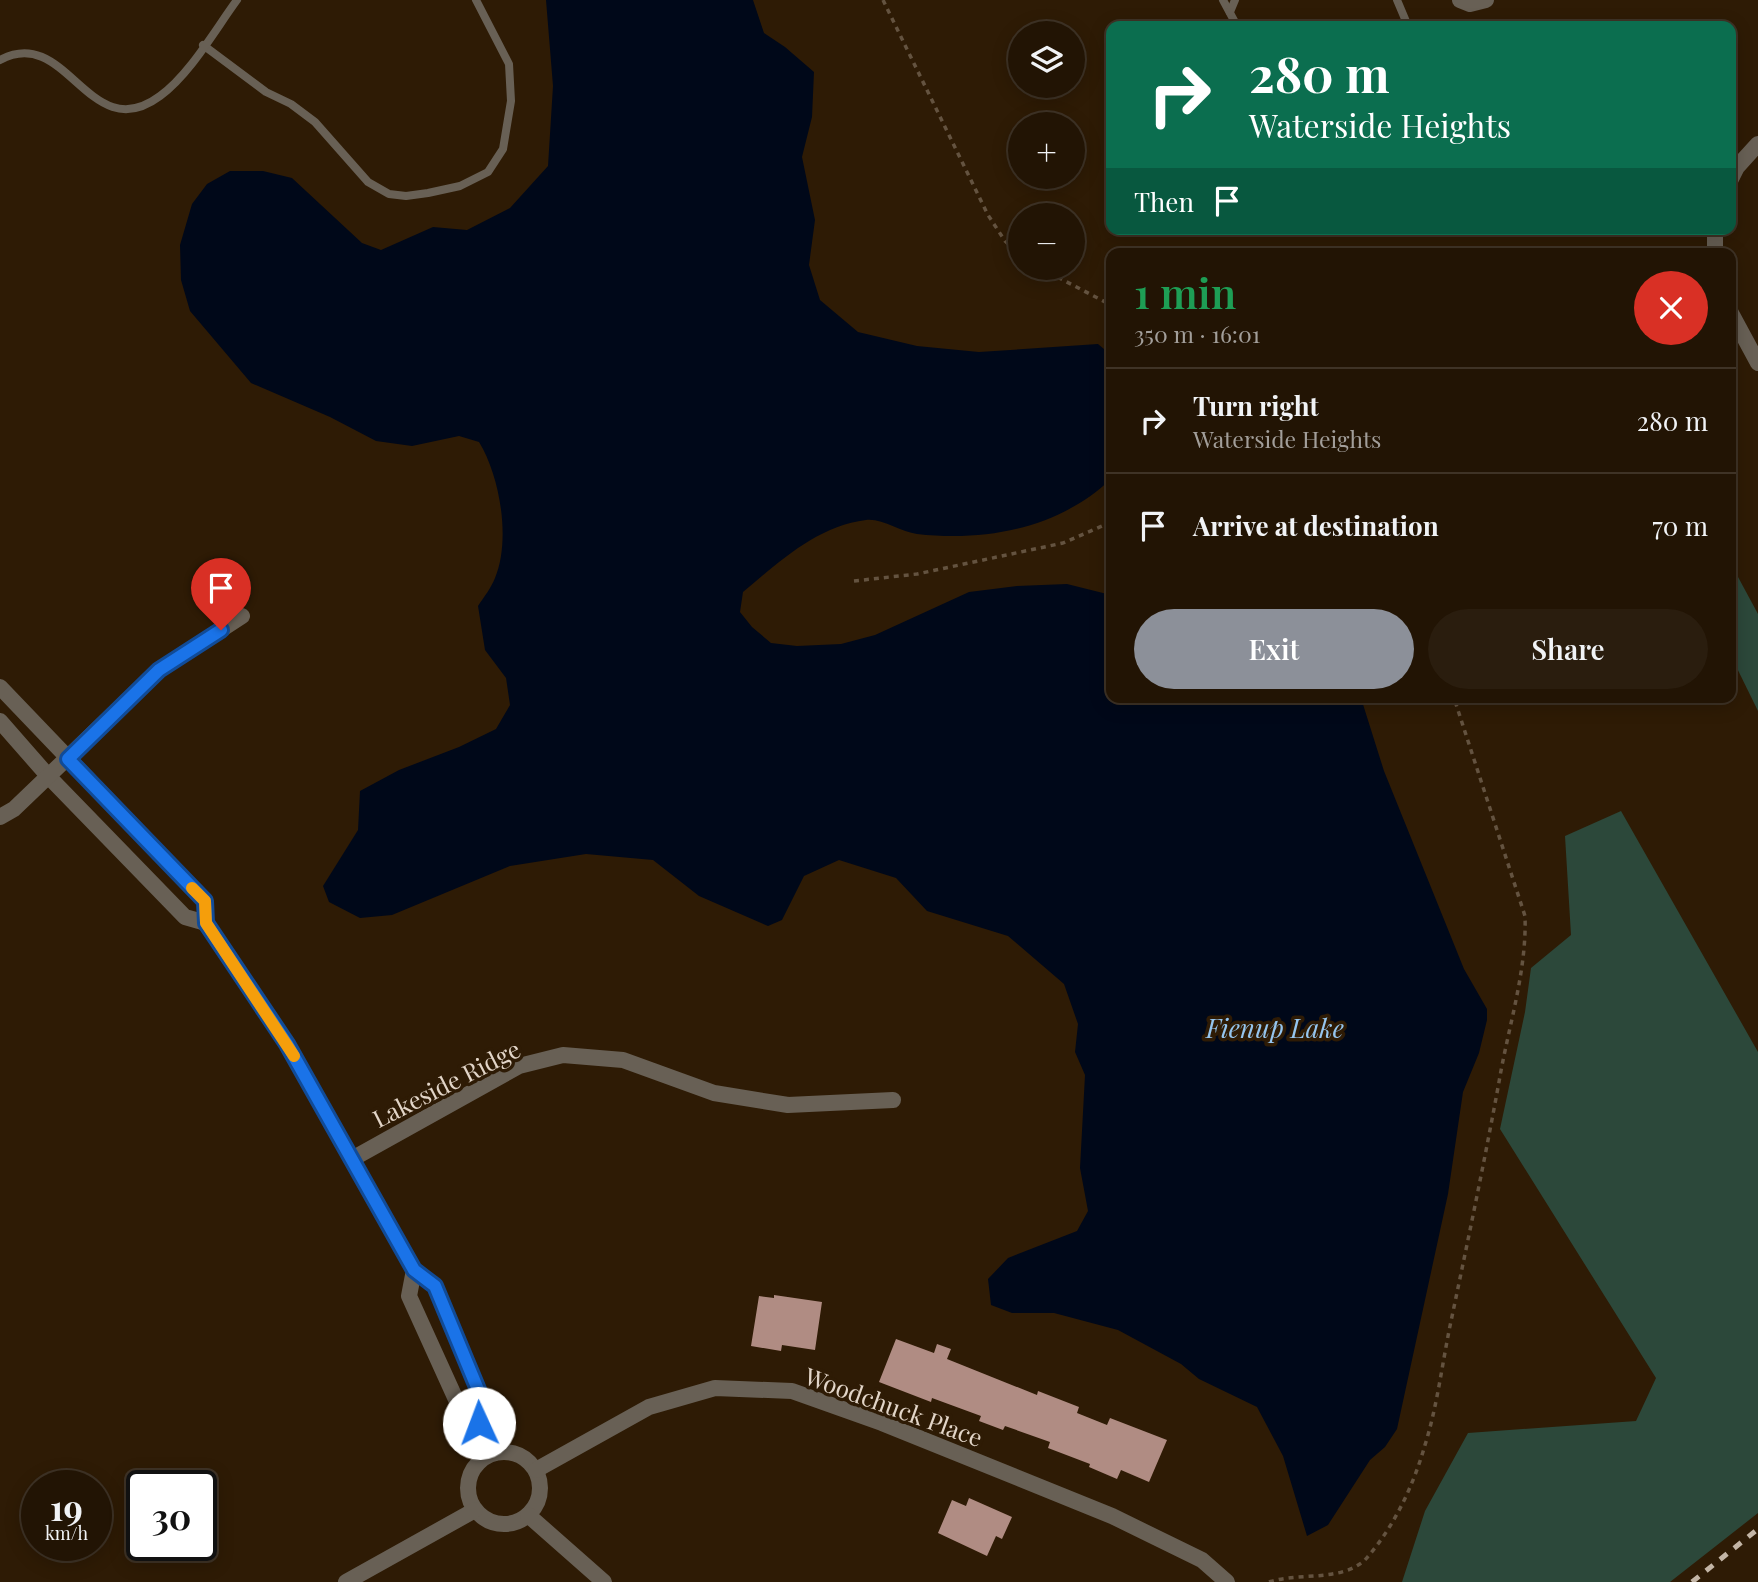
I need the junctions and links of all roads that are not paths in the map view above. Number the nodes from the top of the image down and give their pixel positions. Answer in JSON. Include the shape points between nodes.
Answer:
{"nodes":[{"id":1,"x":237,"y":0,"type":"edge"},
{"id":2,"x":476,"y":0,"type":"edge"},
{"id":3,"x":1223,"y":0,"type":"edge"},
{"id":4,"x":1235,"y":0,"type":"edge"},
{"id":5,"x":1397,"y":0,"type":"edge"},
{"id":6,"x":1460,"y":0,"type":"edge"},
{"id":7,"x":1486,"y":0,"type":"edge"},
{"id":8,"x":1230,"y":12,"type":"junction"},
{"id":9,"x":1234,"y":21,"type":"edge"},
{"id":10,"x":1406,"y":21,"type":"edge"},
{"id":11,"x":203,"y":45,"type":"junction"},
{"id":12,"x":0,"y":60,"type":"edge"},
{"id":13,"x":1758,"y":144,"type":"edge"},
{"id":14,"x":1736,"y":169,"type":"edge"},
{"id":15,"x":1736,"y":322,"type":"edge"},
{"id":16,"x":1758,"y":363,"type":"edge"},
{"id":17,"x":242,"y":617,"type":"dead end"},
{"id":18,"x":0,"y":687,"type":"edge"},
{"id":19,"x":0,"y":721,"type":"edge"},
{"id":20,"x":68,"y":759,"type":"junction"},
{"id":21,"x":49,"y":777,"type":"junction"},
{"id":22,"x":0,"y":817,"type":"edge"},
{"id":23,"x":206,"y":923,"type":"junction"},
{"id":24,"x":893,"y":1100,"type":"dead end"},
{"id":25,"x":352,"y":1158,"type":"junction"},
{"id":26,"x":414,"y":1270,"type":"junction"},
{"id":27,"x":479,"y":1423,"type":"junction"},
{"id":28,"x":494,"y":1453,"type":"junction"},
{"id":29,"x":536,"y":1470,"type":"junction"},
{"id":30,"x":475,"y":1510,"type":"junction"},
{"id":31,"x":528,"y":1515,"type":"junction"},
{"id":32,"x":346,"y":1582,"type":"edge"},
{"id":33,"x":604,"y":1582,"type":"edge"},
{"id":34,"x":1227,"y":1582,"type":"edge"}],
"edges":[{"from":1,"to":11,"type":"lane"},
{"from":2,"to":11,"type":"lane","via":[[509,64],[511,101],[503,149],[488,172],[460,186],[428,193],[389,194],[368,182],[315,122]]},
{"from":3,"to":8,"type":"lane"},
{"from":4,"to":8,"type":"lane"},
{"from":5,"to":10,"type":"lane"},
{"from":6,"to":7,"type":"street","via":[[1470,4]]},
{"from":8,"to":9,"type":"lane"},
{"from":11,"to":12,"type":"lane","via":[[159,97],[127,110],[110,108],[51,60],[30,53]]},
{"from":13,"to":14,"type":"street"},
{"from":15,"to":16,"type":"street"},
{"from":17,"to":20,"type":"street","via":[[159,670]]},
{"from":18,"to":20,"type":"street"},
{"from":19,"to":21,"type":"street"},
{"from":20,"to":21,"type":"street"},
{"from":20,"to":23,"type":"street","via":[[205,901]]},
{"from":21,"to":22,"type":"street"},
{"from":21,"to":23,"type":"street","via":[[185,917]]},
{"from":23,"to":25,"type":"street","via":[[287,1044]]},
{"from":24,"to":25,"type":"street","name":"Lakeside Ridge","via":[[788,1105],[714,1093],[623,1060],[563,1055],[519,1066]]},
{"from":25,"to":26,"type":"street"},
{"from":26,"to":27,"type":"street","via":[[435,1286],[484,1404]]},
{"from":26,"to":27,"type":"street","via":[[409,1296],[463,1415]]},
{"from":27,"to":28,"type":"street"},
{"from":28,"to":29,"type":"street","via":[[518,1454]]},
{"from":28,"to":30,"type":"street","via":[[483,1458],[470,1477],[468,1489]]},
{"from":29,"to":31,"type":"street","via":[[540,1494]]},
{"from":29,"to":34,"type":"street","name":"Woodchuck Place","via":[[649,1407],[715,1388],[792,1391],[1112,1516],[1202,1560]]},
{"from":30,"to":31,"type":"street","via":[[484,1518],[506,1524]]},
{"from":30,"to":32,"type":"street"},
{"from":31,"to":33,"type":"street"}]}
